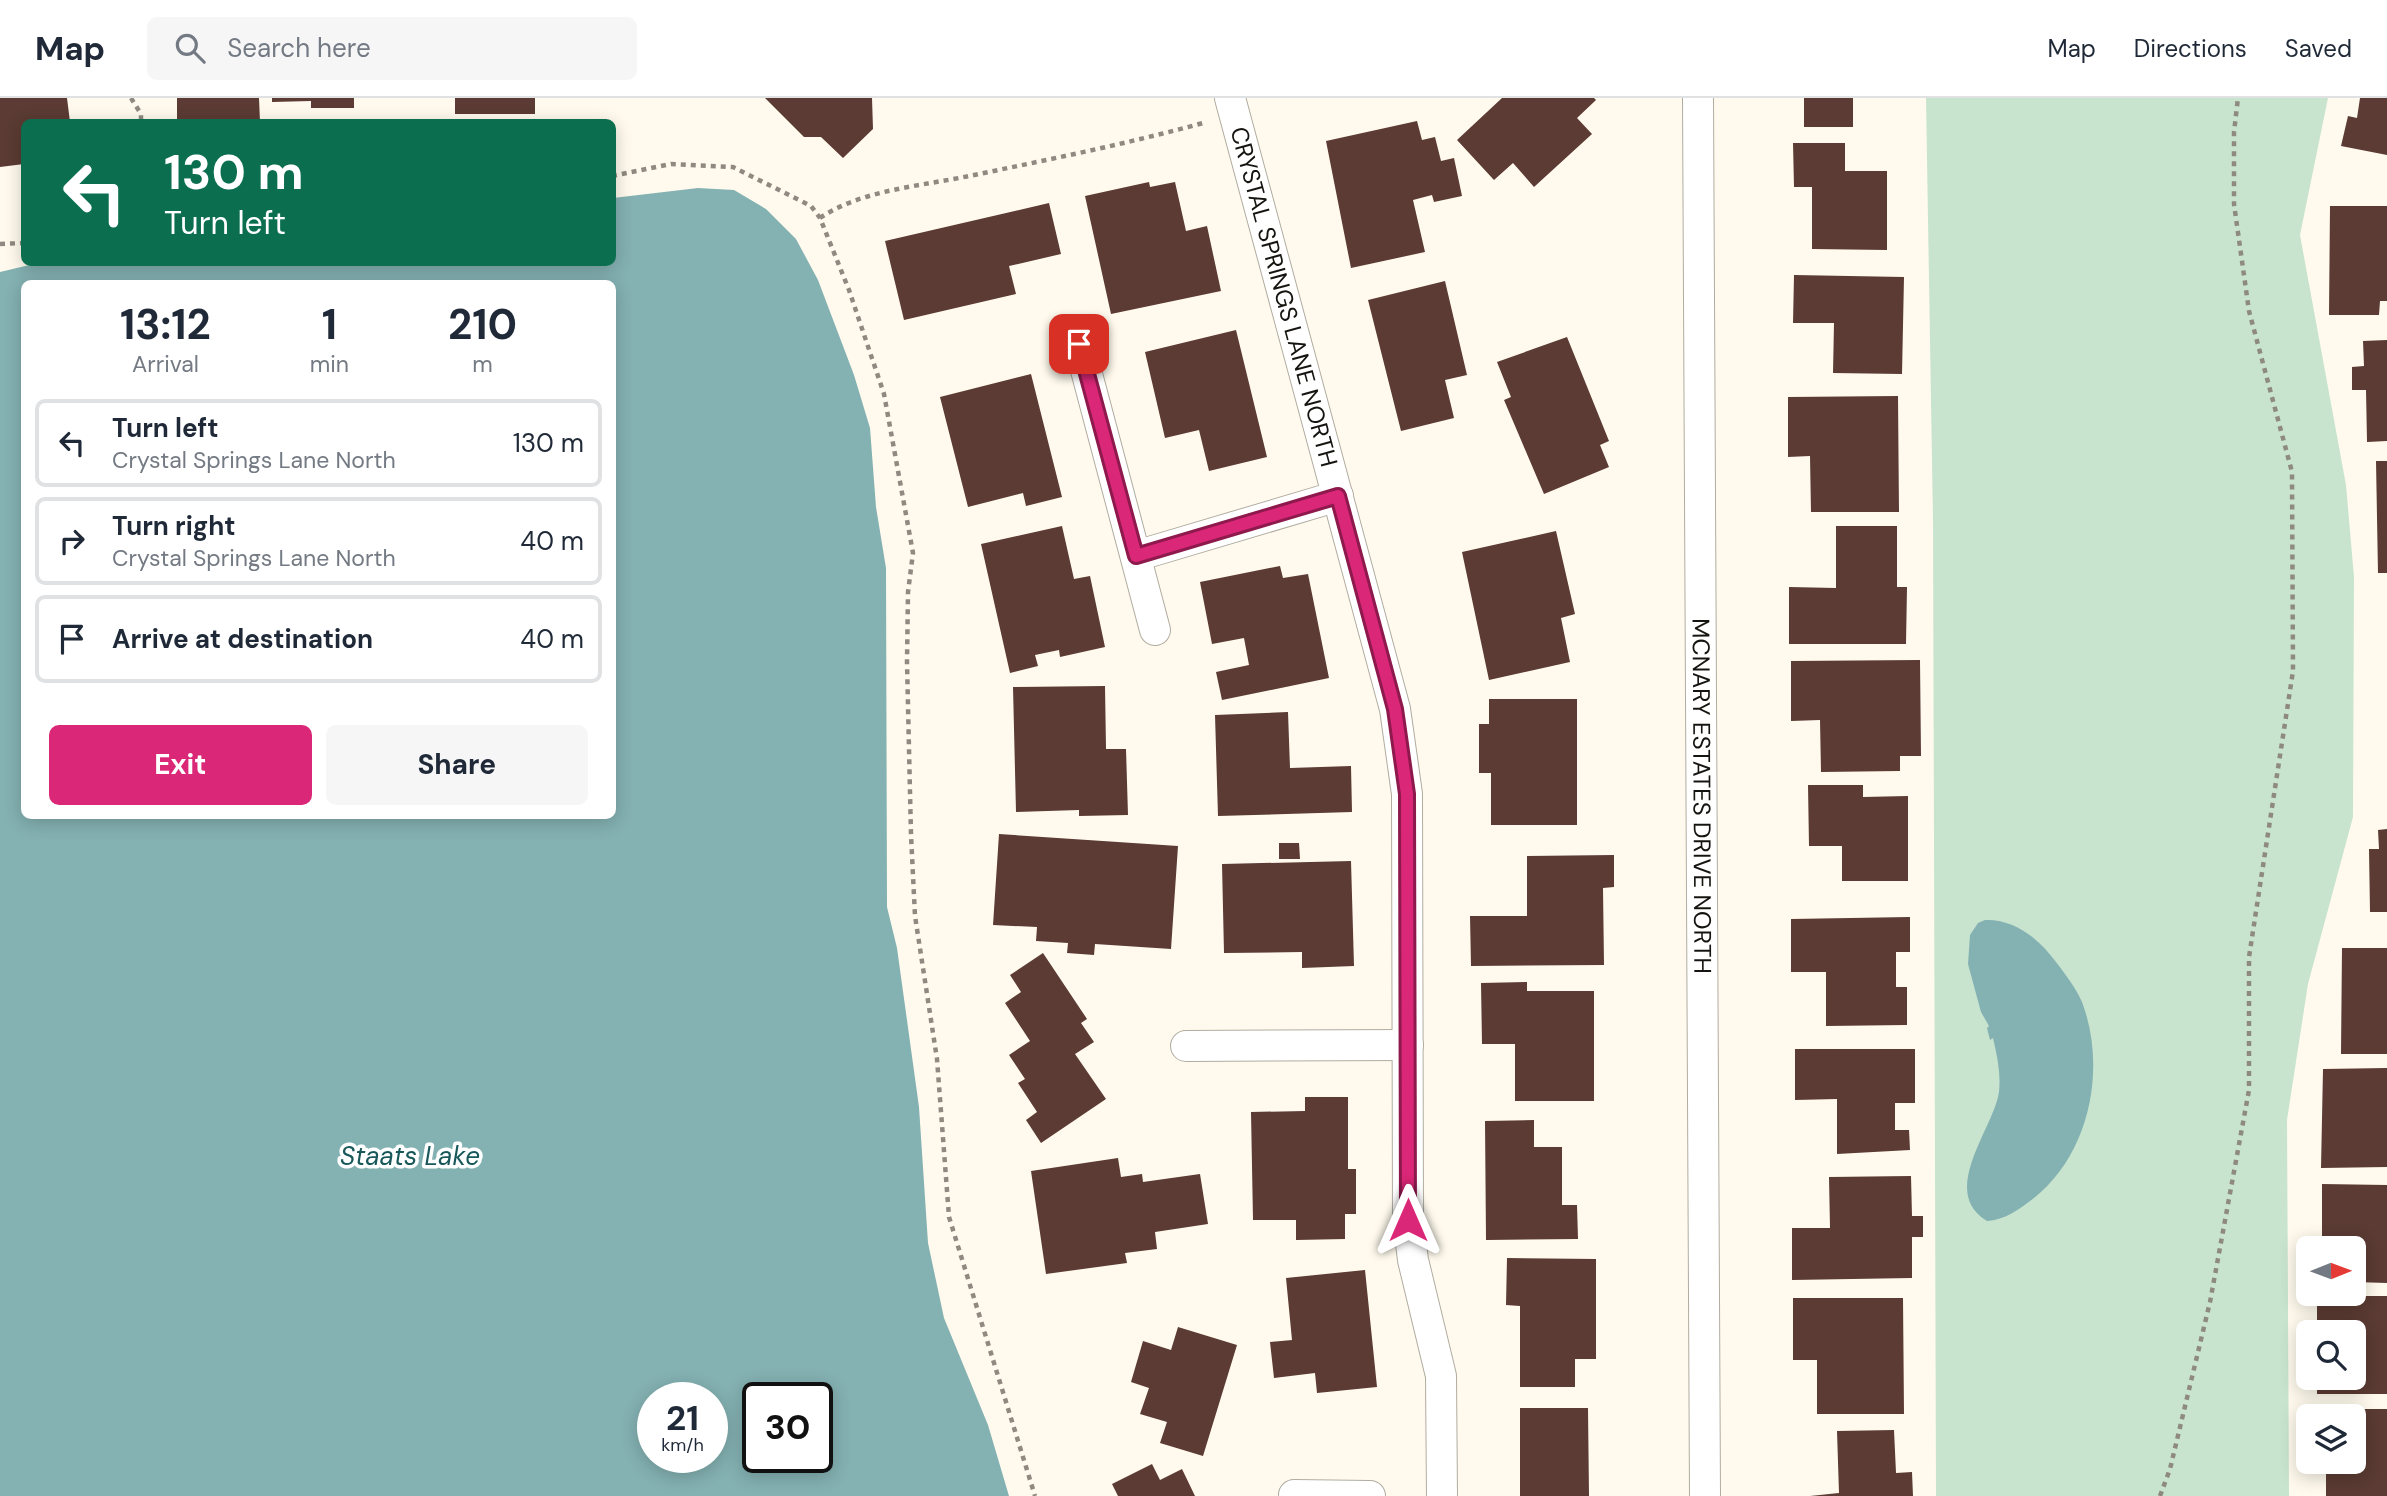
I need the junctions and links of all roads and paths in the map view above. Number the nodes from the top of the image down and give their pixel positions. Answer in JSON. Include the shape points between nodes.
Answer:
{"nodes":[{"id":1,"x":131,"y":98,"type":"edge"},
{"id":2,"x":1699,"y":98,"type":"edge"},
{"id":3,"x":2238,"y":98,"type":"edge"},
{"id":4,"x":1232,"y":106,"type":"edge"},
{"id":5,"x":141,"y":119,"type":"edge"},
{"id":6,"x":616,"y":175,"type":"edge"},
{"id":7,"x":820,"y":218,"type":"junction"},
{"id":8,"x":21,"y":243,"type":"edge"},
{"id":9,"x":0,"y":244,"type":"edge"},
{"id":10,"x":1079,"y":344,"type":"dead end"},
{"id":11,"x":1338,"y":496,"type":"junction"},
{"id":12,"x":1136,"y":556,"type":"junction"},
{"id":13,"x":1155,"y":630,"type":"dead end"},
{"id":14,"x":1408,"y":1045,"type":"junction"},
{"id":15,"x":1186,"y":1046,"type":"dead end"},
{"id":16,"x":1294,"y":1495,"type":"edge"},
{"id":17,"x":1035,"y":1496,"type":"edge"},
{"id":18,"x":1370,"y":1496,"type":"edge"},
{"id":19,"x":1442,"y":1496,"type":"edge"},
{"id":20,"x":1704,"y":1496,"type":"edge"},
{"id":21,"x":2160,"y":1496,"type":"edge"}],
"edges":[{"from":1,"to":5,"type":"path"},
{"from":2,"to":20,"type":"street","name":"MCNARY ESTATES DRIVE NORTH"},
{"from":3,"to":21,"type":"path","via":[[2234,204],[2249,311],[2292,472],[2293,671],[2249,957],[2249,1090],[2210,1302]]},
{"from":4,"to":7,"type":"path","via":[[1137,141],[887,193],[835,208]]},
{"from":4,"to":11,"type":"street","name":"CRYSTAL SPRINGS LANE NORTH"},
{"from":6,"to":7,"type":"path","via":[[671,164],[733,167],[791,194],[811,206]]},
{"from":7,"to":17,"type":"path","via":[[884,394],[913,553],[907,662],[915,916],[937,1059],[949,1217]]},
{"from":8,"to":9,"type":"path"},
{"from":10,"to":12,"type":"street"},
{"from":11,"to":12,"type":"street","name":"CRYSTAL SPRINGS LANE NORTH"},
{"from":11,"to":14,"type":"street","name":"CRYSTAL SPRINGS LANE NORTH","via":[[1402,744],[1407,794]]},
{"from":12,"to":13,"type":"street"},
{"from":14,"to":15,"type":"street"},
{"from":14,"to":19,"type":"street","name":"CRYSTAL SPRINGS LANE NORTH","via":[[1408,1220],[1441,1376]]},
{"from":16,"to":18,"type":"street"}]}
